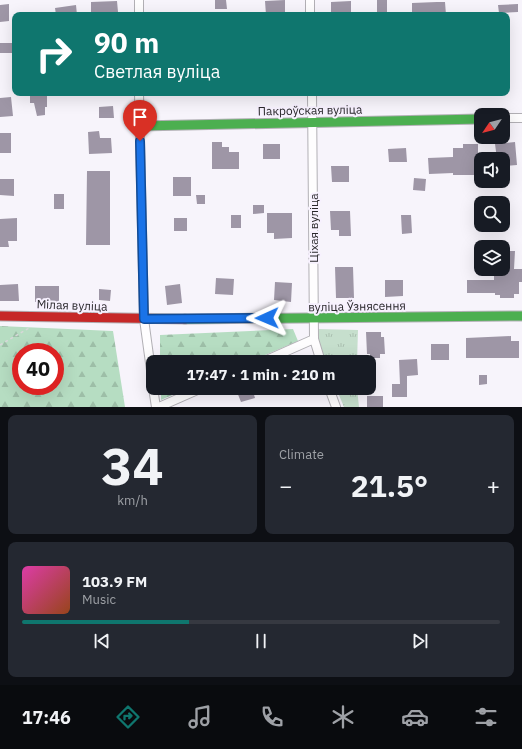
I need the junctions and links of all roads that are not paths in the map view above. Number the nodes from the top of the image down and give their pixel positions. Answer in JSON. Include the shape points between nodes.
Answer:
{"nodes":[{"id":1,"x":139,"y":0,"type":"edge"},
{"id":2,"x":310,"y":0,"type":"edge"},
{"id":3,"x":139,"y":12,"type":"edge"},
{"id":4,"x":310,"y":12,"type":"edge"},
{"id":5,"x":140,"y":96,"type":"edge"},
{"id":6,"x":312,"y":96,"type":"edge"},
{"id":7,"x":510,"y":118,"type":"edge"},
{"id":8,"x":522,"y":118,"type":"edge"},
{"id":9,"x":474,"y":119,"type":"edge"},
{"id":10,"x":313,"y":122,"type":"junction"},
{"id":11,"x":140,"y":126,"type":"junction"},
{"id":12,"x":0,"y":316,"type":"edge"},
{"id":13,"x":522,"y":316,"type":"edge"},
{"id":14,"x":313,"y":318,"type":"junction"},
{"id":15,"x":144,"y":319,"type":"junction"},
{"id":16,"x":314,"y":339,"type":"junction"},
{"id":17,"x":149,"y":355,"type":"edge"},
{"id":18,"x":278,"y":355,"type":"edge"},
{"id":19,"x":319,"y":355,"type":"edge"},
{"id":20,"x":155,"y":395,"type":"edge"},
{"id":21,"x":186,"y":395,"type":"edge"},
{"id":22,"x":332,"y":395,"type":"edge"},
{"id":23,"x":158,"y":407,"type":"edge"},
{"id":24,"x":336,"y":407,"type":"edge"}],
"edges":[{"from":1,"to":3,"type":"street"},
{"from":2,"to":4,"type":"street"},
{"from":5,"to":11,"type":"street"},
{"from":6,"to":10,"type":"street","name":"Ціхая вуліца"},
{"from":7,"to":8,"type":"street"},
{"from":9,"to":10,"type":"street","name":"Пакроўская вуліца"},
{"from":10,"to":11,"type":"street","name":"Пакроўская вуліца"},
{"from":10,"to":14,"type":"street","name":"Ціхая вуліца"},
{"from":11,"to":15,"type":"street"},
{"from":12,"to":15,"type":"street","name":"Мілая вуліца"},
{"from":13,"to":14,"type":"street","name":"вуліца Ўзнясення"},
{"from":14,"to":15,"type":"street","name":"вуліца Ўзнясення"},
{"from":14,"to":16,"type":"street","name":"Ціхая вуліца"},
{"from":15,"to":17,"type":"street"},
{"from":16,"to":18,"type":"street"},
{"from":16,"to":19,"type":"street","name":"Ціхая вуліца"},
{"from":20,"to":23,"type":"street"},
{"from":21,"to":23,"type":"street"},
{"from":22,"to":24,"type":"street"}]}
